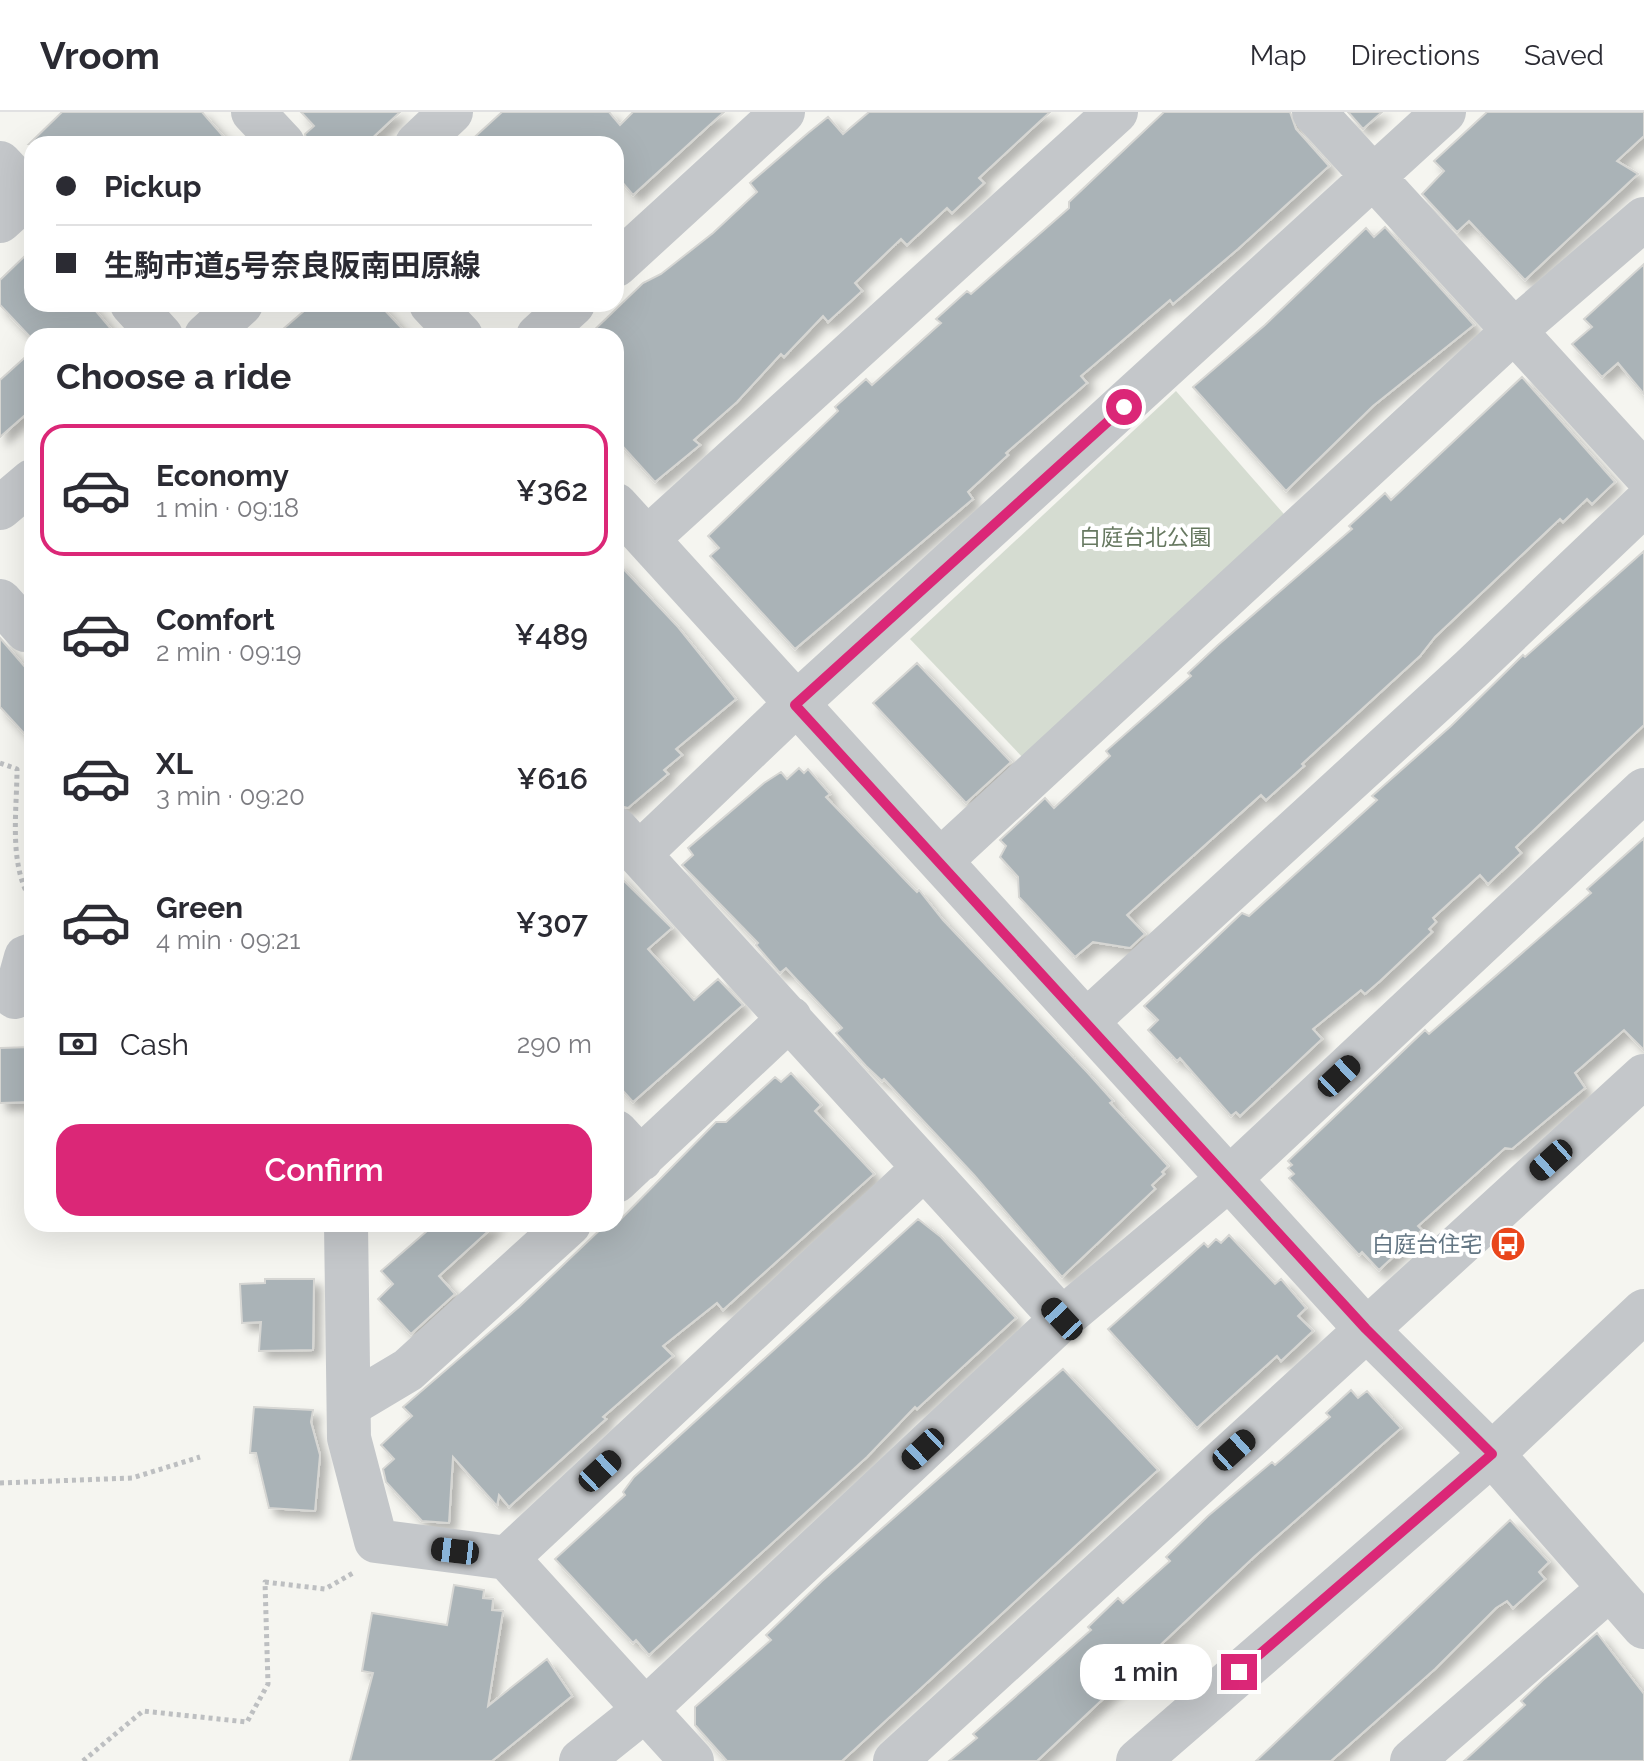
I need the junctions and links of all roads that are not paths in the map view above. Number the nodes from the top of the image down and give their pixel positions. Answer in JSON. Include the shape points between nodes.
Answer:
{"nodes":[{"id":1,"x":253,"y":112,"type":"edge"},
{"id":2,"x":451,"y":112,"type":"edge"},
{"id":3,"x":783,"y":112,"type":"edge"},
{"id":4,"x":1116,"y":112,"type":"edge"},
{"id":5,"x":1314,"y":112,"type":"edge"},
{"id":6,"x":1444,"y":112,"type":"edge"},
{"id":7,"x":276,"y":136,"type":"edge"},
{"id":8,"x":426,"y":136,"type":"edge"},
{"id":9,"x":0,"y":163,"type":"edge"},
{"id":10,"x":1374,"y":176,"type":"junction"},
{"id":11,"x":21,"y":204,"type":"edge"},
{"id":12,"x":1644,"y":219,"type":"edge"},
{"id":13,"x":624,"y":258,"type":"edge"},
{"id":14,"x":139,"y":312,"type":"edge"},
{"id":15,"x":232,"y":312,"type":"edge"},
{"id":16,"x":438,"y":312,"type":"edge"},
{"id":17,"x":564,"y":312,"type":"edge"},
{"id":18,"x":154,"y":328,"type":"edge"},
{"id":19,"x":215,"y":328,"type":"edge"},
{"id":20,"x":454,"y":328,"type":"edge"},
{"id":21,"x":547,"y":328,"type":"edge"},
{"id":22,"x":1516,"y":329,"type":"junction"},
{"id":23,"x":1644,"y":473,"type":"edge"},
{"id":24,"x":24,"y":488,"type":"edge"},
{"id":25,"x":1644,"y":504,"type":"edge"},
{"id":26,"x":0,"y":508,"type":"edge"},
{"id":27,"x":624,"y":514,"type":"edge"},
{"id":28,"x":647,"y":539,"type":"junction"},
{"id":29,"x":0,"y":601,"type":"edge"},
{"id":30,"x":24,"y":628,"type":"edge"},
{"id":31,"x":795,"y":705,"type":"junction"},
{"id":32,"x":1644,"y":790,"type":"edge"},
{"id":33,"x":628,"y":841,"type":"edge"},
{"id":34,"x":941,"y":860,"type":"junction"},
{"id":35,"x":24,"y":966,"type":"edge"},
{"id":36,"x":16,"y":1003,"type":"edge"},
{"id":37,"x":790,"y":1018,"type":"junction"},
{"id":38,"x":1087,"y":1021,"type":"junction"},
{"id":39,"x":1644,"y":1076,"type":"edge"},
{"id":40,"x":624,"y":1157,"type":"edge"},
{"id":41,"x":923,"y":1169,"type":"junction"},
{"id":42,"x":1230,"y":1178,"type":"junction"},
{"id":43,"x":346,"y":1232,"type":"edge"},
{"id":44,"x":560,"y":1232,"type":"edge"},
{"id":45,"x":1644,"y":1311,"type":"edge"},
{"id":46,"x":1062,"y":1319,"type":"junction"},
{"id":47,"x":1366,"y":1329,"type":"junction"},
{"id":48,"x":351,"y":1404,"type":"junction"},
{"id":49,"x":1492,"y":1454,"type":"junction"},
{"id":50,"x":507,"y":1558,"type":"junction"},
{"id":51,"x":1609,"y":1589,"type":"junction"},
{"id":52,"x":1644,"y":1627,"type":"edge"},
{"id":53,"x":646,"y":1709,"type":"junction"},
{"id":54,"x":581,"y":1761,"type":"edge"},
{"id":55,"x":692,"y":1761,"type":"edge"},
{"id":56,"x":895,"y":1761,"type":"edge"},
{"id":57,"x":1138,"y":1761,"type":"edge"},
{"id":58,"x":1412,"y":1761,"type":"edge"}],
"edges":[{"from":1,"to":7,"type":"street"},
{"from":2,"to":8,"type":"street"},
{"from":3,"to":13,"type":"street"},
{"from":4,"to":28,"type":"street"},
{"from":5,"to":10,"type":"street"},
{"from":6,"to":10,"type":"street"},
{"from":9,"to":11,"type":"street"},
{"from":10,"to":22,"type":"street"},
{"from":10,"to":31,"type":"street"},
{"from":12,"to":22,"type":"street"},
{"from":14,"to":18,"type":"street"},
{"from":15,"to":19,"type":"street"},
{"from":16,"to":20,"type":"street"},
{"from":17,"to":21,"type":"street"},
{"from":22,"to":23,"type":"street"},
{"from":22,"to":34,"type":"street"},
{"from":24,"to":26,"type":"street"},
{"from":25,"to":38,"type":"street"},
{"from":27,"to":28,"type":"street"},
{"from":28,"to":31,"type":"street"},
{"from":29,"to":30,"type":"street"},
{"from":31,"to":33,"type":"street"},
{"from":31,"to":34,"type":"street"},
{"from":32,"to":42,"type":"street"},
{"from":33,"to":37,"type":"street"},
{"from":34,"to":38,"type":"street"},
{"from":35,"to":36,"type":"street"},
{"from":37,"to":40,"type":"street"},
{"from":37,"to":41,"type":"street"},
{"from":38,"to":42,"type":"street"},
{"from":39,"to":47,"type":"street"},
{"from":41,"to":46,"type":"street"},
{"from":41,"to":50,"type":"street"},
{"from":42,"to":46,"type":"street"},
{"from":42,"to":47,"type":"street"},
{"from":43,"to":48,"type":"street"},
{"from":44,"to":48,"type":"street","via":[[408,1370]]},
{"from":45,"to":49,"type":"street"},
{"from":46,"to":53,"type":"street"},
{"from":47,"to":49,"type":"street"},
{"from":47,"to":56,"type":"street"},
{"from":48,"to":50,"type":"street","via":[[349,1438],[376,1541]]},
{"from":49,"to":51,"type":"street"},
{"from":49,"to":57,"type":"street"},
{"from":50,"to":53,"type":"street"},
{"from":51,"to":52,"type":"street"},
{"from":51,"to":58,"type":"street"},
{"from":53,"to":54,"type":"street"},
{"from":53,"to":55,"type":"street"}]}
